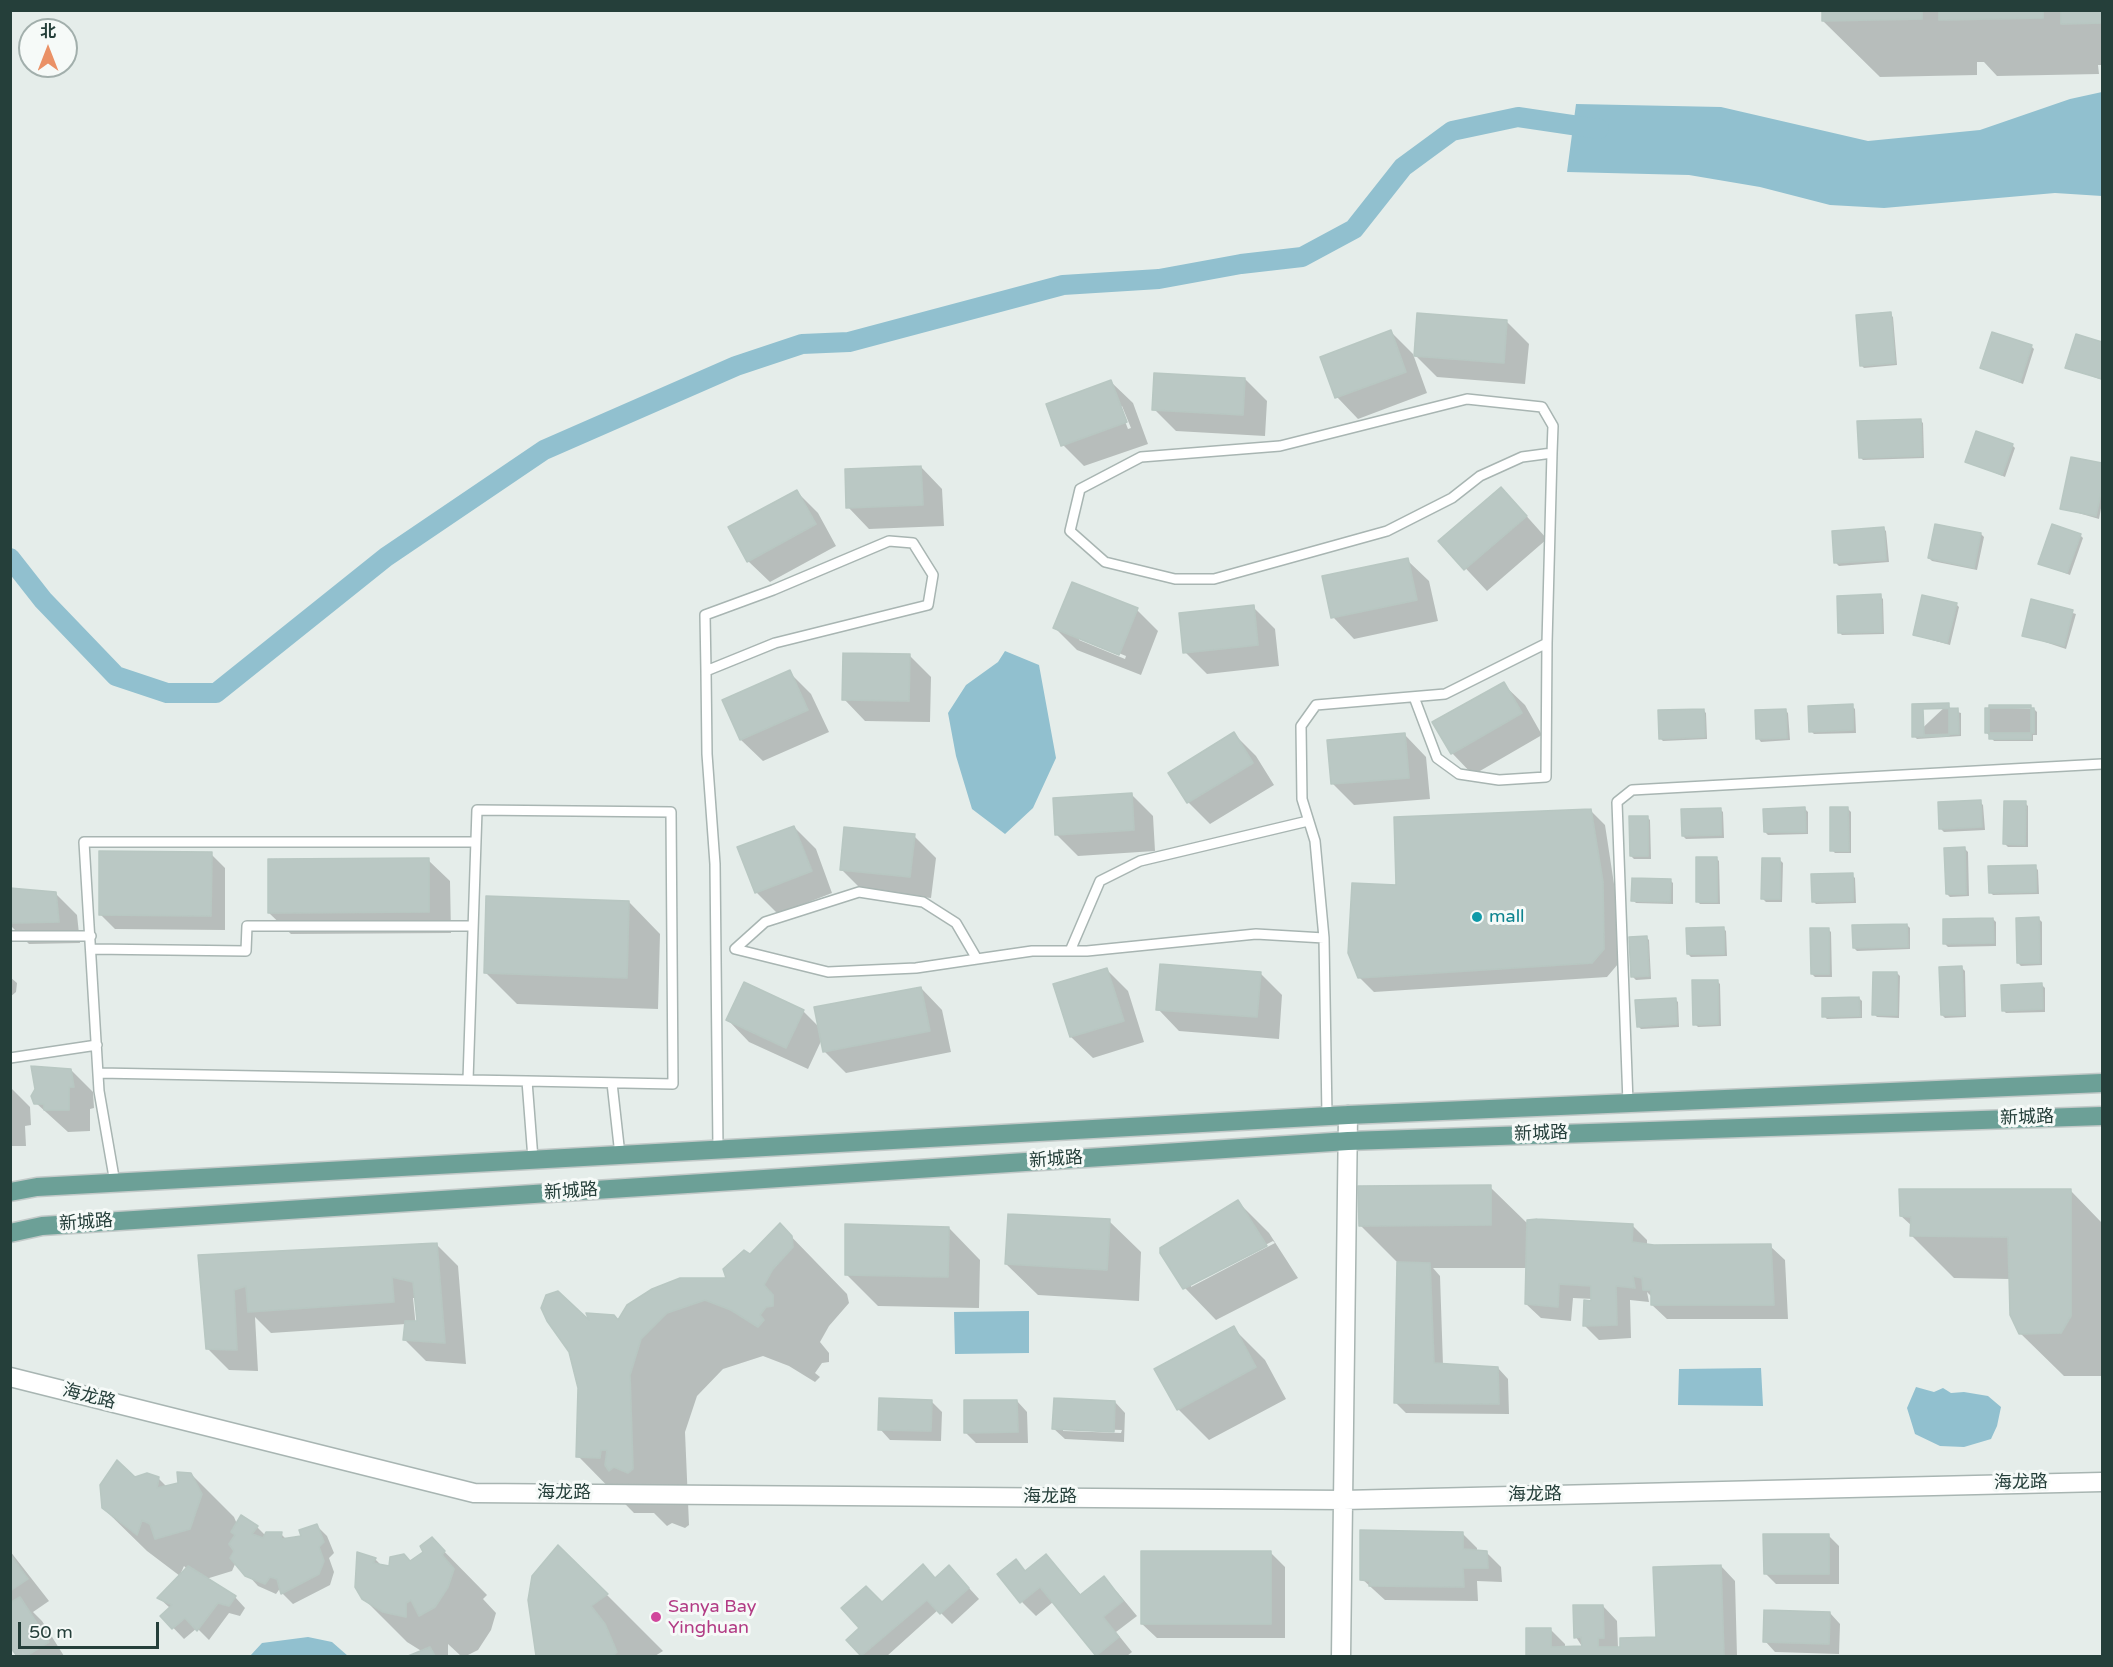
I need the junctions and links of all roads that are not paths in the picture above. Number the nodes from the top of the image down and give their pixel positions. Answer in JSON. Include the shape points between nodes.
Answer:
{"nodes":[{"id":1,"x":1552,"y":453,"type":"junction"},
{"id":2,"x":1547,"y":643,"type":"junction"},
{"id":3,"x":706,"y":671,"type":"junction"},
{"id":4,"x":1414,"y":697,"type":"junction"},
{"id":5,"x":2103,"y":764,"type":"edge"},
{"id":6,"x":1308,"y":821,"type":"junction"},
{"id":7,"x":476,"y":842,"type":"junction"},
{"id":8,"x":473,"y":926,"type":"junction"},
{"id":9,"x":10,"y":936,"type":"edge"},
{"id":10,"x":91,"y":936,"type":"junction"},
{"id":11,"x":1324,"y":938,"type":"junction"},
{"id":12,"x":735,"y":949,"type":"junction"},
{"id":13,"x":92,"y":950,"type":"junction"},
{"id":14,"x":717,"y":950,"type":"junction"},
{"id":15,"x":1070,"y":951,"type":"junction"},
{"id":16,"x":977,"y":959,"type":"junction"},
{"id":17,"x":97,"y":1045,"type":"junction"},
{"id":18,"x":10,"y":1058,"type":"edge"},
{"id":19,"x":99,"y":1073,"type":"junction"},
{"id":20,"x":468,"y":1080,"type":"junction"},
{"id":21,"x":527,"y":1081,"type":"junction"},
{"id":22,"x":612,"y":1083,"type":"junction"},
{"id":23,"x":2103,"y":1083,"type":"edge"},
{"id":24,"x":1628,"y":1103,"type":"junction"},
{"id":25,"x":1348,"y":1114,"type":"junction"},
{"id":26,"x":1327,"y":1116,"type":"junction"},
{"id":27,"x":2103,"y":1116,"type":"edge"},
{"id":28,"x":1348,"y":1141,"type":"junction"},
{"id":29,"x":718,"y":1149,"type":"junction"},
{"id":30,"x":620,"y":1155,"type":"junction"},
{"id":31,"x":533,"y":1160,"type":"junction"},
{"id":32,"x":115,"y":1183,"type":"junction"},
{"id":33,"x":10,"y":1192,"type":"edge"},
{"id":34,"x":10,"y":1233,"type":"edge"},
{"id":35,"x":10,"y":1377,"type":"edge"},
{"id":36,"x":2103,"y":1482,"type":"edge"},
{"id":37,"x":1343,"y":1500,"type":"junction"},
{"id":38,"x":1341,"y":1656,"type":"edge"}],
"edges":[{"from":1,"to":1,"type":"lane","via":[[1553,426],[1542,408],[1467,399],[1280,447],[1141,457],[1080,489],[1070,531],[1105,562],[1175,579],[1214,579],[1387,531],[1452,498],[1480,476],[1522,457]]},
{"from":1,"to":2,"type":"lane"},
{"from":2,"to":4,"type":"lane","via":[[1445,694]]},
{"from":2,"to":4,"type":"lane","via":[[1546,777],[1499,780],[1459,774],[1437,758]]},
{"from":3,"to":3,"type":"lane","via":[[705,615],[889,541],[914,543],[933,575],[928,605],[775,643]]},
{"from":3,"to":14,"type":"lane"},
{"from":4,"to":6,"type":"lane","via":[[1316,705],[1301,726],[1302,799]]},
{"from":5,"to":24,"type":"lane","via":[[1632,790],[1617,802]]},
{"from":6,"to":11,"type":"lane","via":[[1315,841]]},
{"from":6,"to":15,"type":"lane","via":[[1140,861],[1100,881]]},
{"from":7,"to":8,"type":"lane"},
{"from":7,"to":10,"type":"lane","via":[[84,842]]},
{"from":7,"to":22,"type":"lane","via":[[477,810],[671,812],[673,1084]]},
{"from":8,"to":13,"type":"lane","via":[[247,926],[246,951]]},
{"from":8,"to":20,"type":"lane"},
{"from":9,"to":10,"type":"lane"},
{"from":10,"to":13,"type":"lane"},
{"from":11,"to":15,"type":"lane","via":[[1256,934]]},
{"from":11,"to":26,"type":"lane"},
{"from":12,"to":14,"type":"lane"},
{"from":12,"to":16,"type":"lane","via":[[828,972],[916,968]]},
{"from":12,"to":16,"type":"lane","via":[[765,922],[859,892],[923,902],[956,923]]},
{"from":13,"to":17,"type":"lane"},
{"from":14,"to":29,"type":"lane"},
{"from":15,"to":16,"type":"lane","via":[[1032,951]]},
{"from":17,"to":18,"type":"lane"},
{"from":17,"to":19,"type":"lane"},
{"from":19,"to":20,"type":"lane"},
{"from":19,"to":32,"type":"lane"},
{"from":20,"to":21,"type":"lane"},
{"from":21,"to":22,"type":"lane"},
{"from":21,"to":31,"type":"lane"},
{"from":22,"to":30,"type":"lane"},
{"from":23,"to":24,"type":"main road","name":"新城路"},
{"from":24,"to":25,"type":"main road","name":"新城路"},
{"from":25,"to":26,"type":"main road","name":"新城路"},
{"from":25,"to":28,"type":"street"},
{"from":26,"to":29,"type":"main road","name":"新城路"},
{"from":27,"to":28,"type":"main road","name":"新城路"},
{"from":28,"to":34,"type":"main road","name":"新城路","via":[[42,1226]]},
{"from":28,"to":37,"type":"street"},
{"from":29,"to":30,"type":"main road","name":"新城路"},
{"from":30,"to":31,"type":"main road","name":"新城路"},
{"from":31,"to":32,"type":"main road","name":"新城路"},
{"from":32,"to":33,"type":"main road","name":"新城路"},
{"from":35,"to":37,"type":"street","name":"海龙路","via":[[474,1493]]},
{"from":36,"to":37,"type":"street","name":"海龙路"},
{"from":37,"to":38,"type":"street"}]}
